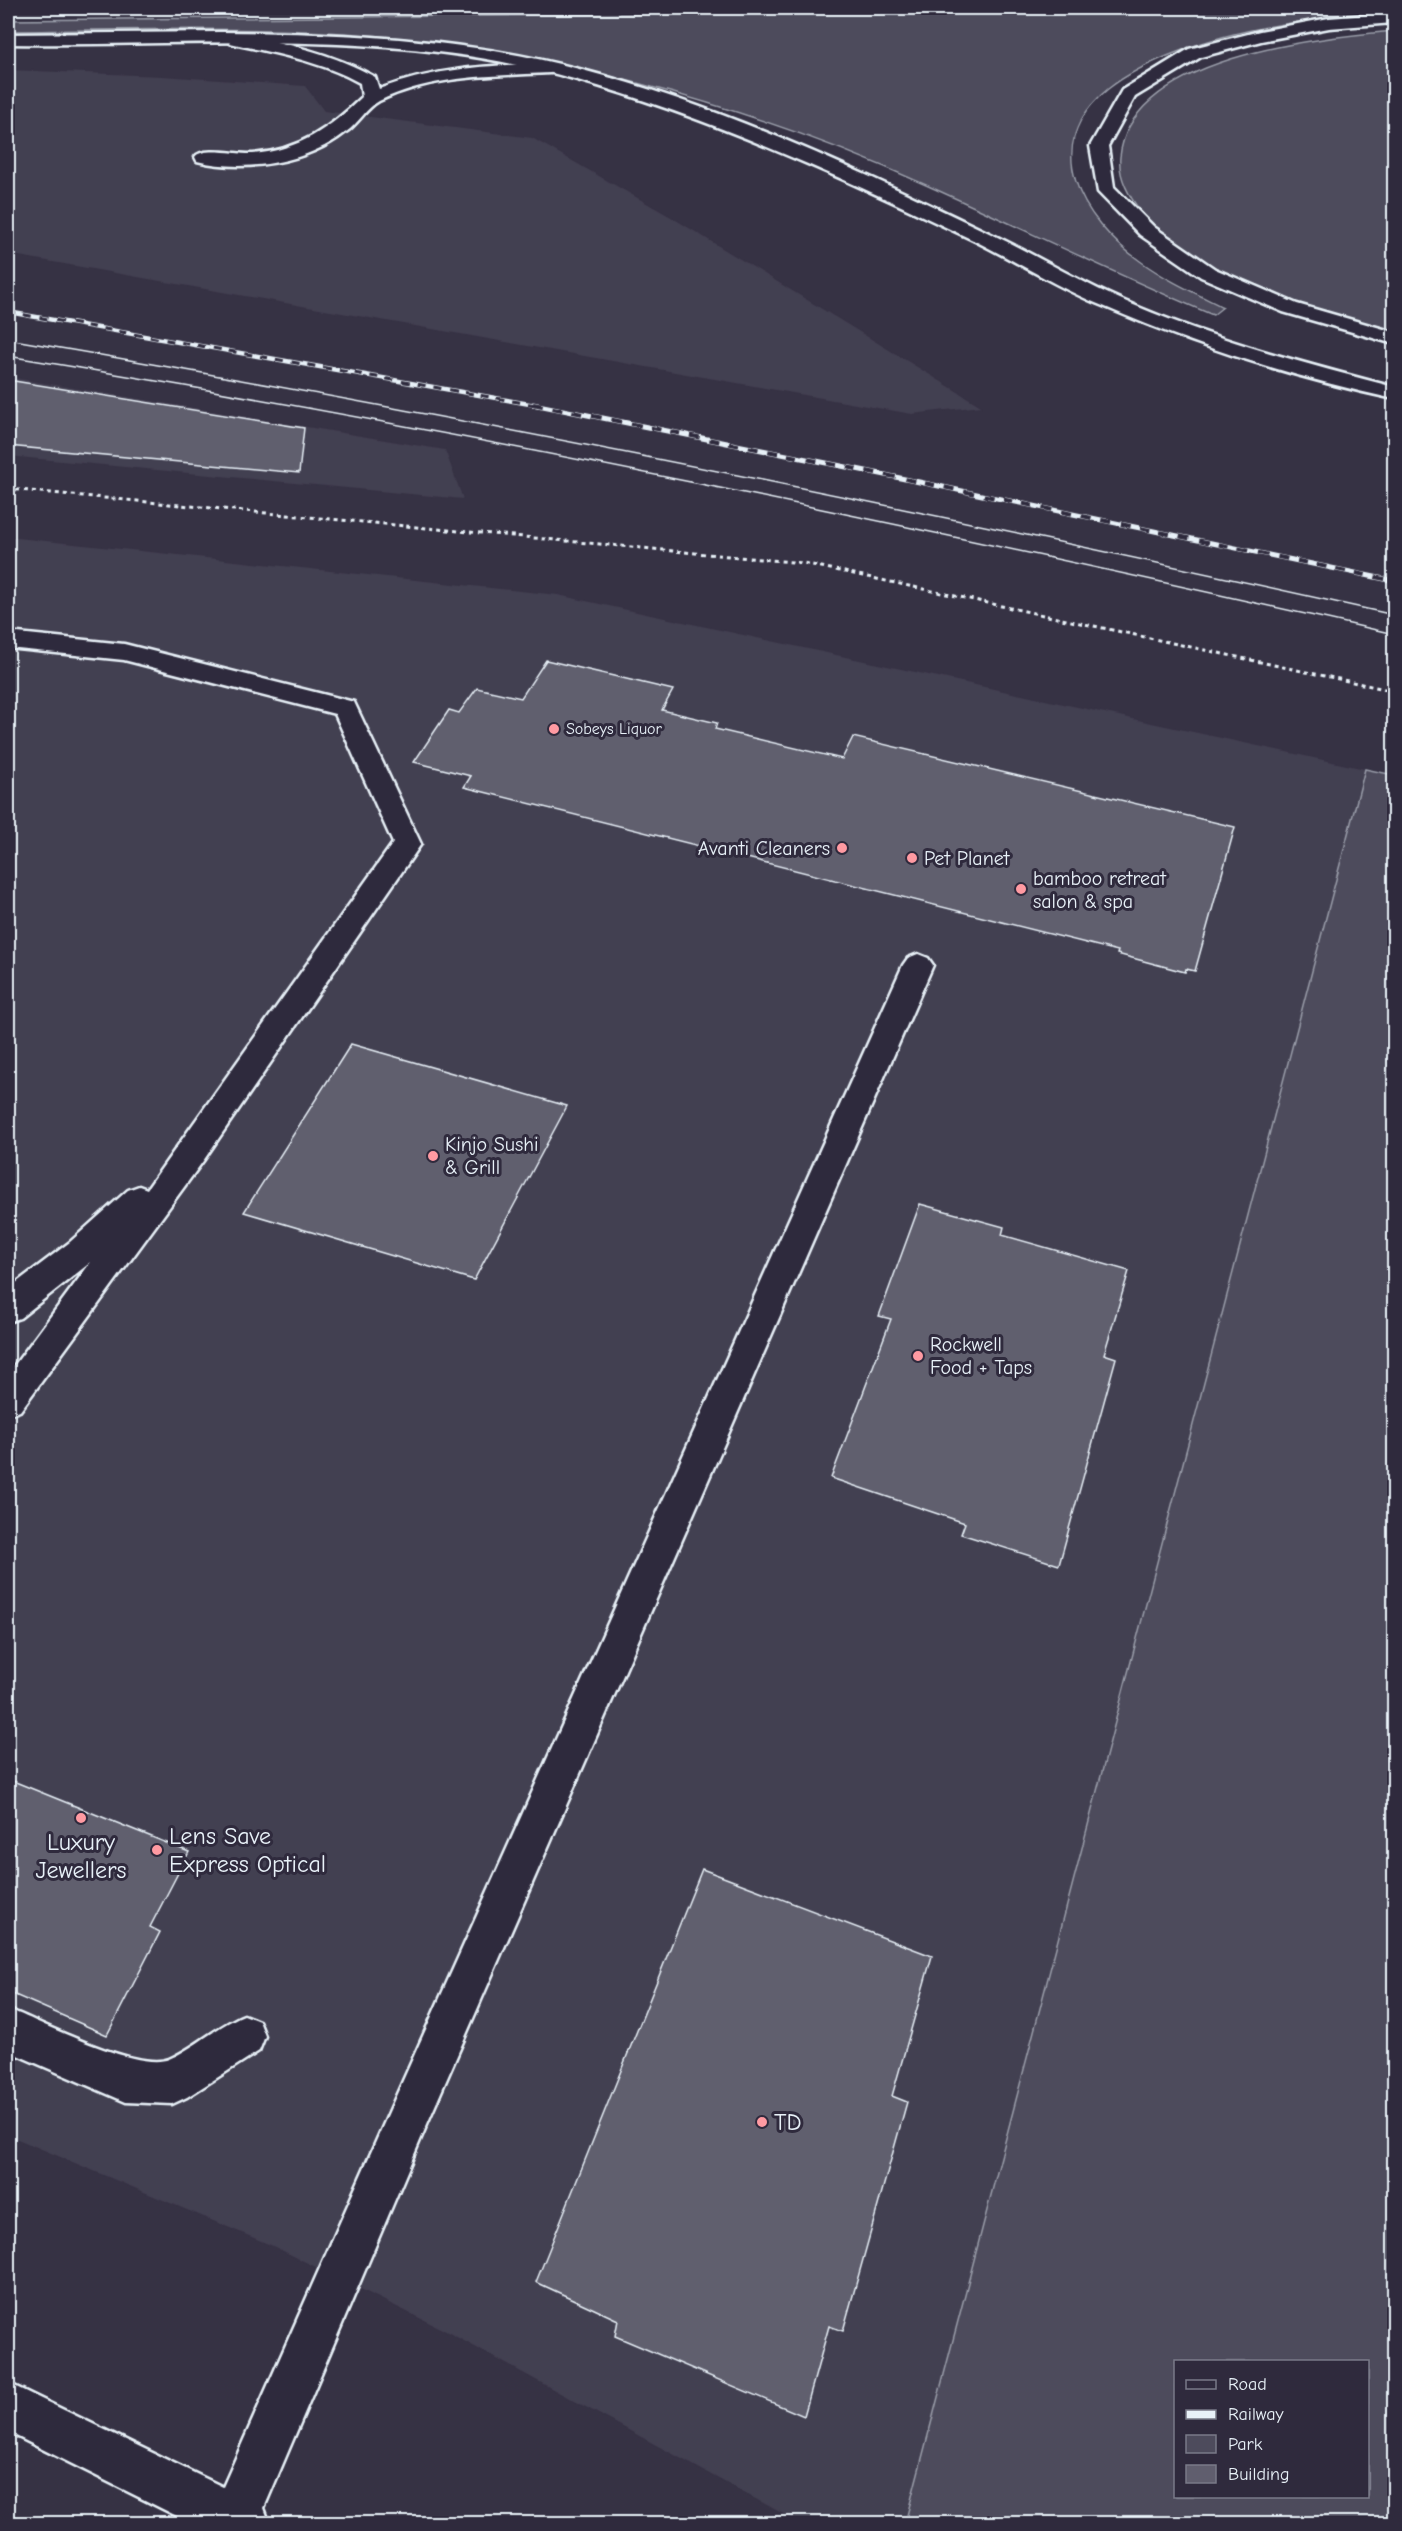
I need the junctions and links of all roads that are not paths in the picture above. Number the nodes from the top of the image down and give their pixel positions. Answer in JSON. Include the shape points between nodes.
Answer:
{"nodes":[{"id":1,"x":1395,"y":18,"type":"edge"},
{"id":2,"x":8,"y":39,"type":"edge"},
{"id":3,"x":236,"y":39,"type":"junction"},
{"id":4,"x":550,"y":68,"type":"junction"},
{"id":5,"x":371,"y":98,"type":"junction"},
{"id":6,"x":204,"y":157,"type":"dead end"},
{"id":7,"x":1395,"y":338,"type":"edge"},
{"id":8,"x":1395,"y":393,"type":"edge"},
{"id":9,"x":8,"y":640,"type":"edge"},
{"id":10,"x":918,"y":965,"type":"dead end"},
{"id":11,"x":192,"y":1152,"type":"junction"},
{"id":12,"x":8,"y":1308,"type":"edge"},
{"id":13,"x":8,"y":1400,"type":"edge"},
{"id":14,"x":8,"y":2030,"type":"edge"},
{"id":15,"x":244,"y":2036,"type":"dead end"},
{"id":16,"x":8,"y":2407,"type":"edge"},
{"id":17,"x":241,"y":2520,"type":"edge"}],
"edges":[{"from":1,"to":7,"type":"main road","via":[[1329,23],[1196,53],[1128,94],[1099,146],[1106,188],[1147,231],[1208,273],[1290,308]]},
{"from":2,"to":3,"type":"main road"},
{"from":3,"to":4,"type":"main road","via":[[315,37],[371,41],[492,56]]},
{"from":3,"to":5,"type":"main road","via":[[308,52],[345,66],[369,81]]},
{"from":4,"to":5,"type":"main road","via":[[462,72],[416,82]]},
{"from":4,"to":8,"type":"main road","via":[[620,87],[744,131],[982,237],[1106,300],[1235,349]]},
{"from":5,"to":6,"type":"main road","via":[[339,129],[296,153],[252,160]]},
{"from":9,"to":11,"type":"main road","via":[[124,652],[345,708],[407,844]]},
{"from":10,"to":17,"type":"main road","via":[[417,2098]]},
{"from":11,"to":12,"type":"main road","via":[[82,1251]]},
{"from":11,"to":13,"type":"main road"},
{"from":14,"to":15,"type":"main road","via":[[126,2080],[172,2082]]},
{"from":16,"to":17,"type":"main road"}]}
